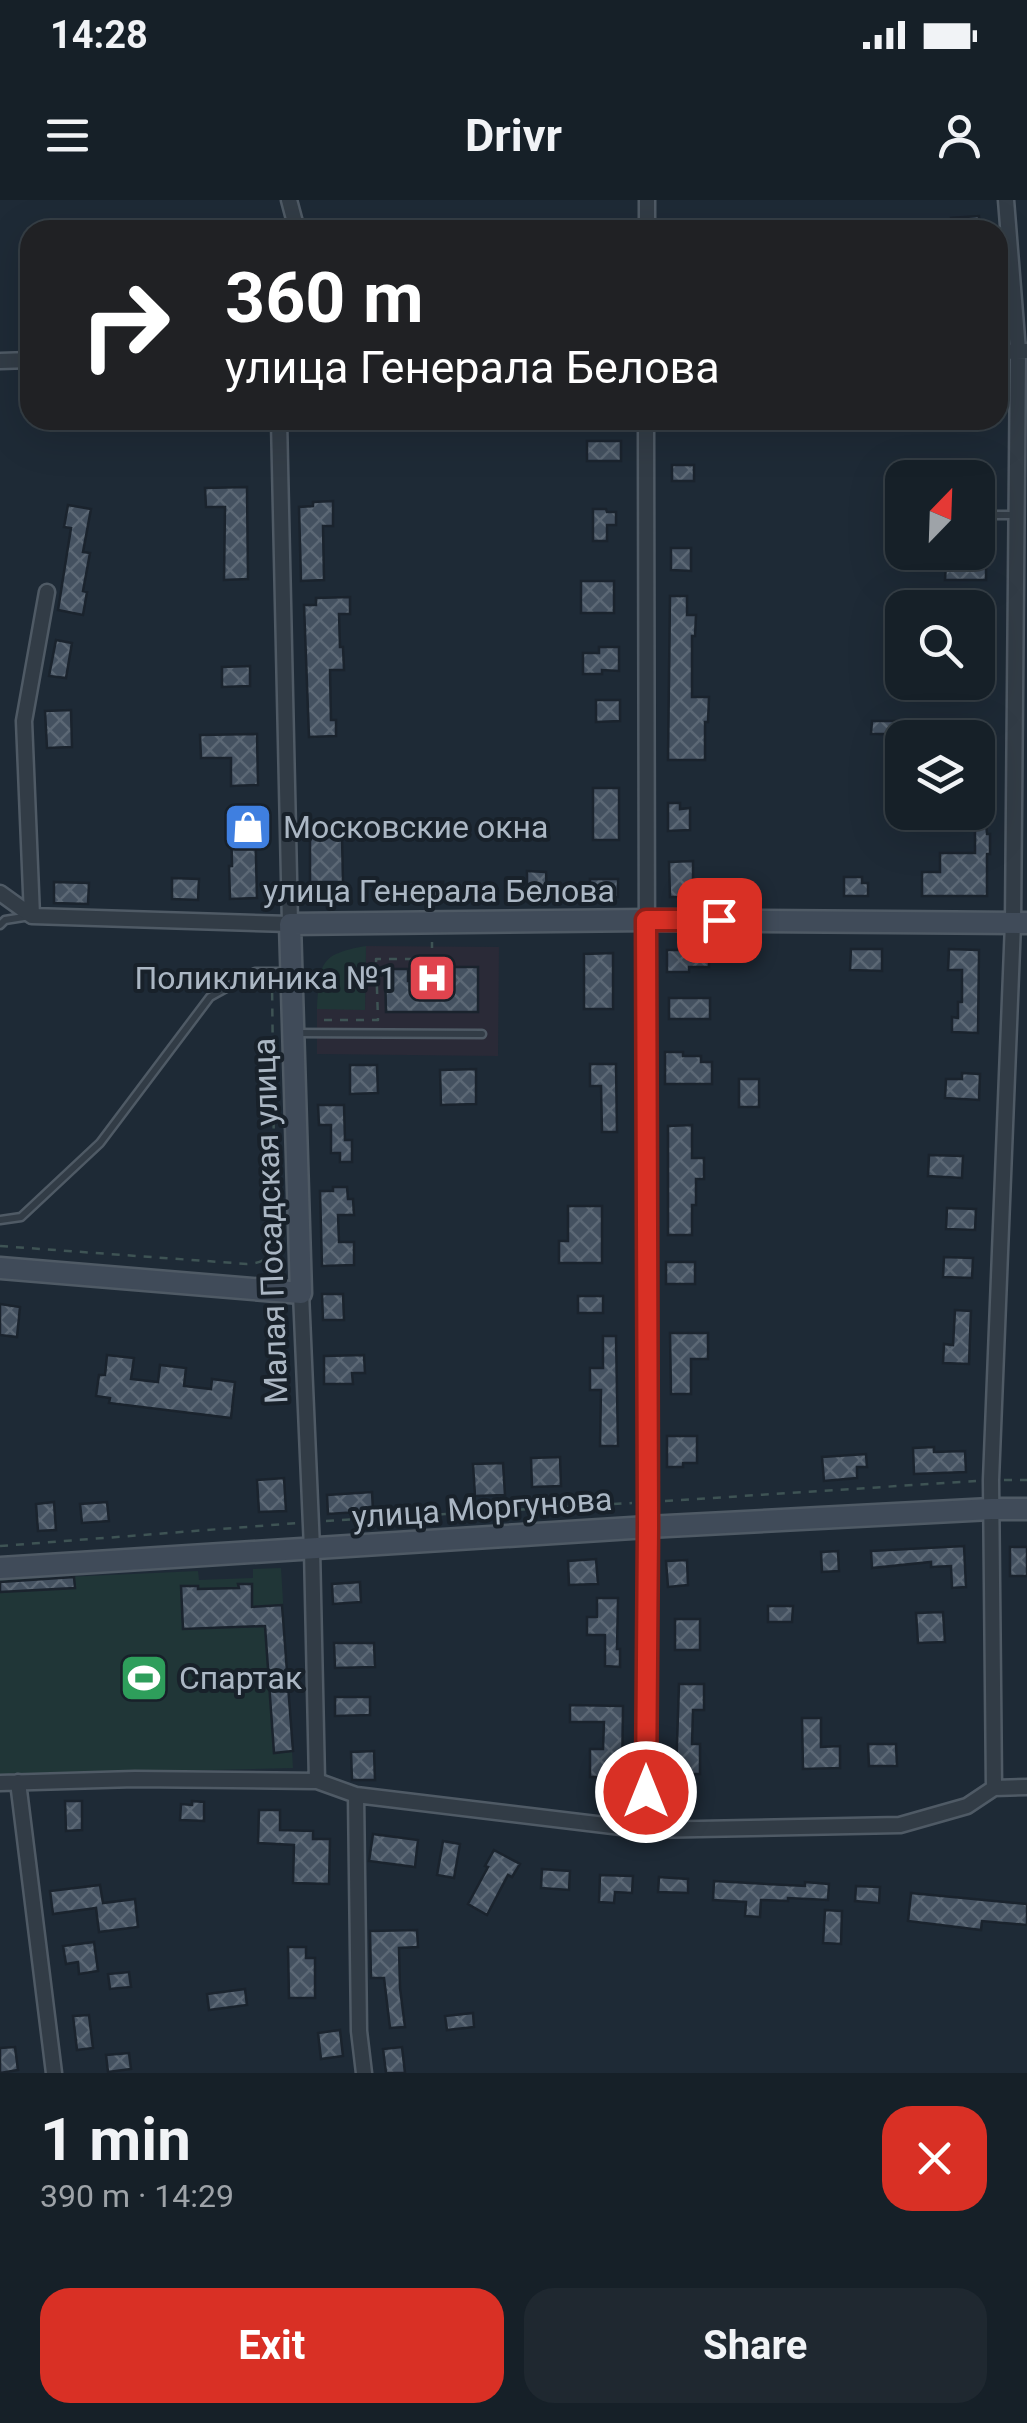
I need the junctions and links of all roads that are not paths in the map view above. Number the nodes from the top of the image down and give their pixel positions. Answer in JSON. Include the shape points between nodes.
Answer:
{"nodes":[{"id":1,"x":1006,"y":200,"type":"edge"},
{"id":2,"x":1023,"y":351,"type":"edge"},
{"id":3,"x":279,"y":430,"type":"edge"},
{"id":4,"x":646,"y":430,"type":"edge"},
{"id":5,"x":995,"y":515,"type":"edge"},
{"id":6,"x":1016,"y":516,"type":"junction"},
{"id":7,"x":1021,"y":571,"type":"edge"},
{"id":8,"x":47,"y":592,"type":"dead end"},
{"id":9,"x":0,"y":894,"type":"edge"},
{"id":10,"x":32,"y":916,"type":"junction"},
{"id":11,"x":646,"y":920,"type":"junction"},
{"id":12,"x":1020,"y":923,"type":"edge"},
{"id":13,"x":290,"y":924,"type":"junction"},
{"id":14,"x":0,"y":925,"type":"edge"},
{"id":15,"x":282,"y":972,"type":"junction"},
{"id":16,"x":286,"y":1025,"type":"junction"},
{"id":17,"x":482,"y":1034,"type":"dead end"},
{"id":18,"x":0,"y":1220,"type":"edge"},
{"id":19,"x":0,"y":1268,"type":"edge"},
{"id":20,"x":301,"y":1292,"type":"junction"},
{"id":21,"x":991,"y":1509,"type":"junction"},
{"id":22,"x":1027,"y":1509,"type":"edge"},
{"id":23,"x":648,"y":1527,"type":"junction"},
{"id":24,"x":312,"y":1549,"type":"junction"},
{"id":25,"x":0,"y":1568,"type":"edge"},
{"id":26,"x":318,"y":1781,"type":"junction"},
{"id":27,"x":18,"y":1782,"type":"junction"},
{"id":28,"x":0,"y":1784,"type":"edge"},
{"id":29,"x":994,"y":1788,"type":"junction"},
{"id":30,"x":1026,"y":1791,"type":"edge"},
{"id":31,"x":356,"y":1795,"type":"junction"},
{"id":32,"x":646,"y":1830,"type":"junction"},
{"id":33,"x":54,"y":2073,"type":"edge"},
{"id":34,"x":364,"y":2073,"type":"edge"}],
"edges":[{"from":1,"to":2,"type":"street"},
{"from":2,"to":6,"type":"street"},
{"from":3,"to":13,"type":"street","name":"Малая Посадская улица"},
{"from":4,"to":11,"type":"street"},
{"from":5,"to":6,"type":"lane"},
{"from":6,"to":7,"type":"street"},
{"from":7,"to":12,"type":"street"},
{"from":8,"to":10,"type":"street","via":[[24,721]]},
{"from":9,"to":10,"type":"street"},
{"from":10,"to":13,"type":"street","name":"улица Генерала Белова"},
{"from":10,"to":14,"type":"lane"},
{"from":11,"to":12,"type":"main road","name":"улица Генерала Белова"},
{"from":11,"to":13,"type":"main road","name":"улица Генерала Белова"},
{"from":11,"to":23,"type":"street"},
{"from":12,"to":21,"type":"street"},
{"from":13,"to":15,"type":"main road","name":"Малая Посадская улица"},
{"from":15,"to":16,"type":"main road","name":"Малая Посадская улица"},
{"from":15,"to":18,"type":"lane","via":[[256,972],[210,997],[100,1143],[20,1217]]},
{"from":16,"to":17,"type":"lane"},
{"from":16,"to":20,"type":"main road","name":"Малая Посадская улица"},
{"from":19,"to":20,"type":"main road"},
{"from":20,"to":24,"type":"street","name":"Малая Посадская улица"},
{"from":21,"to":22,"type":"main road","name":"улица Моргунова"},
{"from":21,"to":23,"type":"main road","name":"улица Моргунова"},
{"from":21,"to":29,"type":"street"},
{"from":23,"to":24,"type":"main road","name":"улица Моргунова"},
{"from":23,"to":32,"type":"street"},
{"from":24,"to":25,"type":"main road","name":"улица Моргунова"},
{"from":24,"to":26,"type":"street","name":"Малая Посадская улица"},
{"from":26,"to":27,"type":"street"},
{"from":26,"to":31,"type":"street"},
{"from":27,"to":28,"type":"street"},
{"from":27,"to":33,"type":"street"},
{"from":29,"to":30,"type":"street"},
{"from":29,"to":32,"type":"street","via":[[967,1806],[900,1825]]},
{"from":31,"to":32,"type":"street"},
{"from":31,"to":34,"type":"street"}]}
